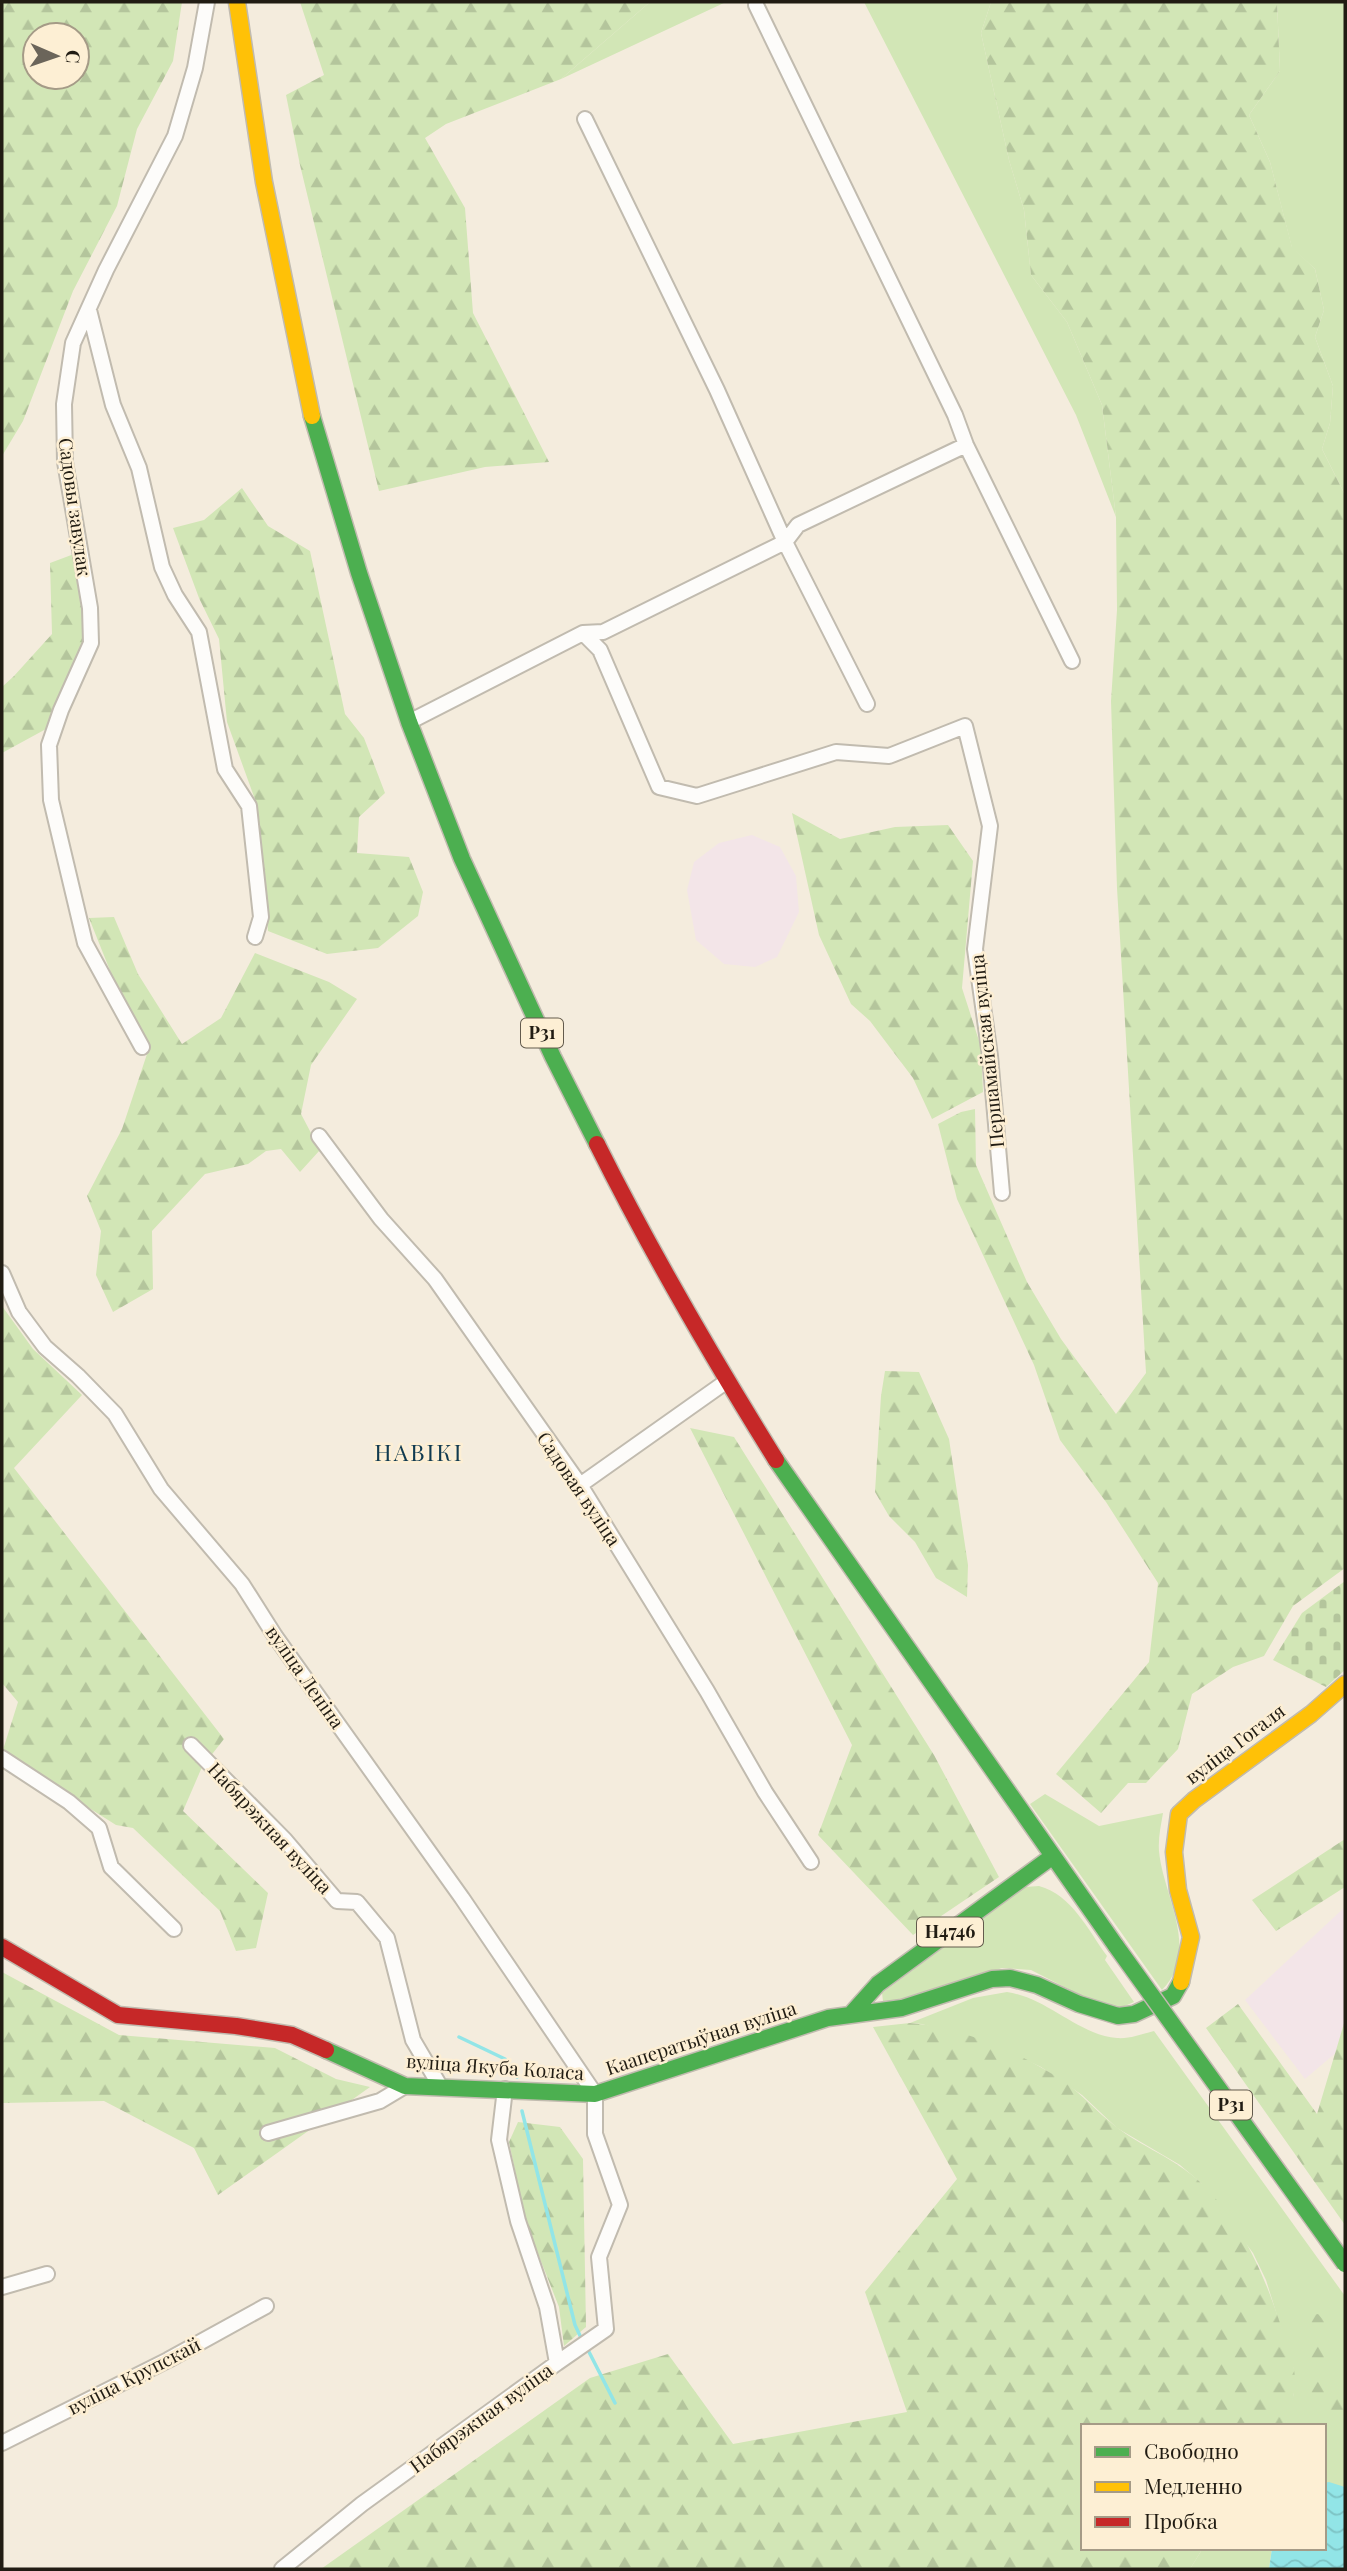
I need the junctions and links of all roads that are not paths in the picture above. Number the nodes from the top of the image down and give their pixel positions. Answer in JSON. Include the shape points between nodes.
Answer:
{"nodes":[{"id":1,"x":206,"y":2,"type":"edge"},
{"id":2,"x":237,"y":2,"type":"edge"},
{"id":3,"x":756,"y":5,"type":"dead end"},
{"id":4,"x":585,"y":119,"type":"dead end"},
{"id":5,"x":89,"y":310,"type":"junction"},
{"id":6,"x":966,"y":445,"type":"junction"},
{"id":7,"x":785,"y":542,"type":"junction"},
{"id":8,"x":583,"y":633,"type":"junction"},
{"id":9,"x":1072,"y":661,"type":"dead end"},
{"id":10,"x":867,"y":704,"type":"dead end"},
{"id":11,"x":409,"y":722,"type":"junction"},
{"id":12,"x":255,"y":937,"type":"dead end"},
{"id":13,"x":142,"y":1047,"type":"dead end"},
{"id":14,"x":319,"y":1136,"type":"dead end"},
{"id":15,"x":1002,"y":1193,"type":"dead end"},
{"id":16,"x":2,"y":1273,"type":"edge"},
{"id":17,"x":727,"y":1381,"type":"junction"},
{"id":18,"x":580,"y":1485,"type":"junction"},
{"id":19,"x":1345,"y":1684,"type":"edge"},
{"id":20,"x":191,"y":1745,"type":"dead end"},
{"id":21,"x":2,"y":1758,"type":"edge"},
{"id":22,"x":1053,"y":1857,"type":"junction"},
{"id":23,"x":811,"y":1862,"type":"dead end"},
{"id":24,"x":174,"y":1929,"type":"dead end"},
{"id":25,"x":2,"y":1947,"type":"edge"},
{"id":26,"x":852,"y":2013,"type":"junction"},
{"id":27,"x":405,"y":2086,"type":"junction"},
{"id":28,"x":440,"y":2086,"type":"junction"},
{"id":29,"x":505,"y":2089,"type":"junction"},
{"id":30,"x":595,"y":2094,"type":"junction"},
{"id":31,"x":268,"y":2133,"type":"dead end"},
{"id":32,"x":1345,"y":2264,"type":"edge"},
{"id":33,"x":47,"y":2274,"type":"dead end"},
{"id":34,"x":2,"y":2287,"type":"edge"},
{"id":35,"x":266,"y":2306,"type":"dead end"},
{"id":36,"x":557,"y":2363,"type":"junction"},
{"id":37,"x":2,"y":2443,"type":"edge"},
{"id":38,"x":282,"y":2569,"type":"edge"}],
"edges":[{"from":1,"to":5,"type":"street","name":"Садовы завулак","via":[[195,68],[175,136]]},
{"from":2,"to":11,"type":"main road","number":"Р31","via":[[264,182],[306,397]]},
{"from":3,"to":6,"type":"street"},
{"from":4,"to":7,"type":"street","via":[[718,390]]},
{"from":5,"to":12,"type":"street","via":[[113,405],[139,468],[162,567],[199,632],[225,769],[249,806],[261,917]]},
{"from":5,"to":13,"type":"street","name":"Садовы завулак","via":[[74,343],[64,404],[65,462],[90,608],[91,643],[49,745],[51,800],[85,943]]},
{"from":6,"to":7,"type":"street","via":[[798,525]]},
{"from":6,"to":9,"type":"street"},
{"from":7,"to":8,"type":"street","via":[[603,632]]},
{"from":7,"to":10,"type":"street"},
{"from":8,"to":11,"type":"street"},
{"from":8,"to":15,"type":"street","name":"Першамайская вуліца","via":[[600,650],[659,787],[697,796],[836,752],[889,756],[965,726],[990,826],[975,949]]},
{"from":11,"to":17,"type":"main road","number":"Р31","via":[[462,859],[553,1057],[620,1190]]},
{"from":14,"to":18,"type":"street","name":"Садовая вуліца","via":[[381,1219],[435,1279]]},
{"from":16,"to":30,"type":"street","name":"вуліца Леніна","via":[[19,1312],[45,1347],[115,1414],[161,1489],[242,1584]]},
{"from":17,"to":18,"type":"street"},
{"from":17,"to":22,"type":"main road","number":"Р31","via":[[779,1465]]},
{"from":18,"to":23,"type":"street","name":"Садовая вуліца"},
{"from":19,"to":26,"type":"main road","name":"вуліца Гогаля","via":[[1179,1814],[1174,1852],[1178,1890],[1191,1937],[1181,1982],[1173,1996],[1134,2014],[1118,2016],[1010,1978],[992,1979],[902,2008]]},
{"from":20,"to":28,"type":"street","name":"Набярэжная вуліца","via":[[285,1840],[337,1901],[357,1902],[387,1938],[413,2040]]},
{"from":21,"to":24,"type":"street","via":[[69,1802],[99,1828],[111,1867]]},
{"from":22,"to":26,"type":"main road","number":"Н4746","via":[[878,1984]]},
{"from":22,"to":32,"type":"main road","number":"Р31","bridge":true},
{"from":25,"to":27,"type":"main road","name":"вуліца Якуба Коласа","via":[[118,2015],[292,2035]]},
{"from":26,"to":30,"type":"main road","name":"Кааператыўная вуліца"},
{"from":27,"to":28,"type":"main road","name":"вуліца Якуба Коласа"},
{"from":27,"to":31,"type":"street","via":[[380,2101]]},
{"from":28,"to":29,"type":"main road","name":"вуліца Якуба Коласа"},
{"from":29,"to":30,"type":"main road","name":"вуліца Якуба Коласа"},
{"from":29,"to":36,"type":"street","name":"Набярэжная вуліца","via":[[499,2140],[518,2221],[547,2307]]},
{"from":30,"to":36,"type":"street","name":"Кааператыўная вуліца","via":[[595,2134],[620,2205],[599,2257],[606,2329]]},
{"from":33,"to":34,"type":"street"},
{"from":35,"to":37,"type":"street","name":"вуліца Крупскай"},
{"from":36,"to":38,"type":"street","name":"Набярэжная вуліца","via":[[362,2504]]}]}
